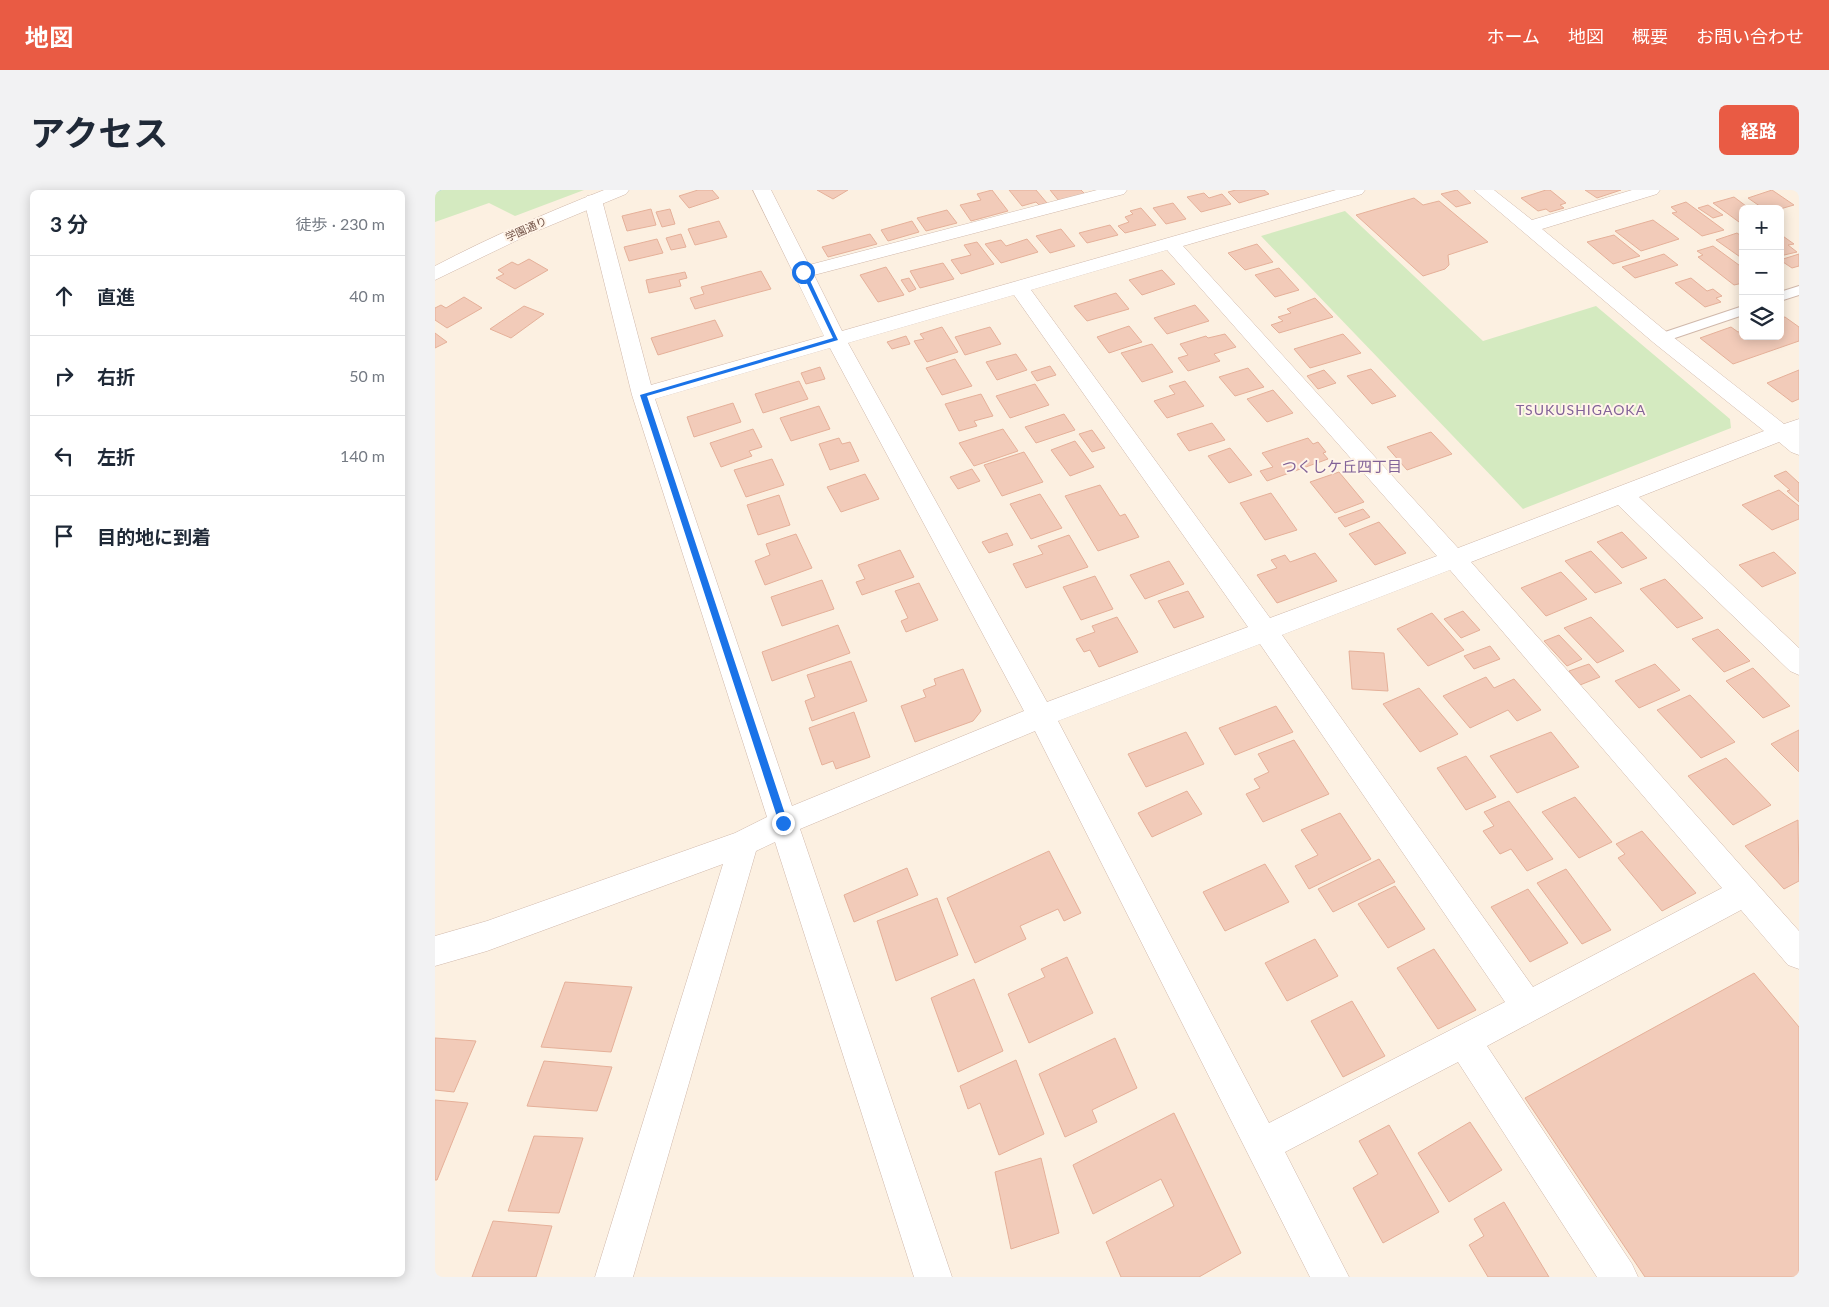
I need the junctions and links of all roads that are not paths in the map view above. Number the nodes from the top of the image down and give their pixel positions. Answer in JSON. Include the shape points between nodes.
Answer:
{"nodes":[{"id":1,"x":620,"y":190,"type":"edge"},
{"id":2,"x":762,"y":190,"type":"edge"},
{"id":3,"x":1118,"y":190,"type":"edge"},
{"id":4,"x":1356,"y":190,"type":"edge"},
{"id":5,"x":1483,"y":190,"type":"edge"},
{"id":6,"x":1651,"y":190,"type":"edge"},
{"id":7,"x":593,"y":200,"type":"junction"},
{"id":8,"x":1529,"y":226,"type":"junction"},
{"id":9,"x":1171,"y":244,"type":"junction"},
{"id":10,"x":803,"y":272,"type":"junction"},
{"id":11,"x":435,"y":274,"type":"edge"},
{"id":12,"x":1019,"y":287,"type":"junction"},
{"id":13,"x":1799,"y":290,"type":"edge"},
{"id":14,"x":1784,"y":296,"type":"edge"},
{"id":15,"x":1739,"y":311,"type":"edge"},
{"id":16,"x":1661,"y":338,"type":"junction"},
{"id":17,"x":836,"y":339,"type":"junction"},
{"id":18,"x":643,"y":395,"type":"junction"},
{"id":19,"x":1790,"y":429,"type":"edge"},
{"id":20,"x":1799,"y":447,"type":"edge"},
{"id":21,"x":1622,"y":496,"type":"junction"},
{"id":22,"x":1454,"y":559,"type":"junction"},
{"id":23,"x":1265,"y":631,"type":"junction"},
{"id":24,"x":1799,"y":664,"type":"edge"},
{"id":25,"x":1041,"y":716,"type":"junction"},
{"id":26,"x":783,"y":823,"type":"junction"},
{"id":27,"x":744,"y":843,"type":"junction"},
{"id":28,"x":1744,"y":892,"type":"junction"},
{"id":29,"x":435,"y":951,"type":"edge"},
{"id":30,"x":1799,"y":954,"type":"edge"},
{"id":31,"x":1527,"y":1006,"type":"junction"},
{"id":32,"x":1464,"y":1041,"type":"junction"},
{"id":33,"x":1262,"y":1145,"type":"junction"},
{"id":34,"x":614,"y":1277,"type":"edge"},
{"id":35,"x":933,"y":1277,"type":"edge"},
{"id":36,"x":1330,"y":1277,"type":"edge"},
{"id":37,"x":1619,"y":1277,"type":"edge"}],
"edges":[{"from":1,"to":7,"type":"street","name":"学園通り"},
{"from":2,"to":10,"type":"street"},
{"from":3,"to":10,"type":"street"},
{"from":4,"to":9,"type":"street"},
{"from":5,"to":8,"type":"street"},
{"from":6,"to":8,"type":"street"},
{"from":7,"to":11,"type":"street","name":"学園通り","via":[[531,226]]},
{"from":7,"to":18,"type":"street"},
{"from":8,"to":16,"type":"street"},
{"from":9,"to":12,"type":"street"},
{"from":9,"to":22,"type":"street"},
{"from":10,"to":17,"type":"street"},
{"from":12,"to":17,"type":"street"},
{"from":12,"to":23,"type":"street"},
{"from":13,"to":14,"type":"lane"},
{"from":15,"to":16,"type":"lane"},
{"from":16,"to":19,"type":"street"},
{"from":17,"to":18,"type":"street"},
{"from":17,"to":25,"type":"street"},
{"from":18,"to":26,"type":"street"},
{"from":19,"to":20,"type":"street"},
{"from":19,"to":21,"type":"street"},
{"from":21,"to":22,"type":"street"},
{"from":21,"to":24,"type":"street"},
{"from":22,"to":23,"type":"street"},
{"from":22,"to":28,"type":"street"},
{"from":23,"to":25,"type":"street"},
{"from":23,"to":31,"type":"street"},
{"from":25,"to":26,"type":"street"},
{"from":25,"to":33,"type":"street"},
{"from":26,"to":27,"type":"street"},
{"from":26,"to":35,"type":"street"},
{"from":27,"to":29,"type":"street","via":[[487,936]]},
{"from":27,"to":34,"type":"street"},
{"from":28,"to":30,"type":"street"},
{"from":28,"to":31,"type":"street"},
{"from":31,"to":32,"type":"street"},
{"from":32,"to":33,"type":"street"},
{"from":32,"to":37,"type":"street"},
{"from":33,"to":36,"type":"street"}]}
